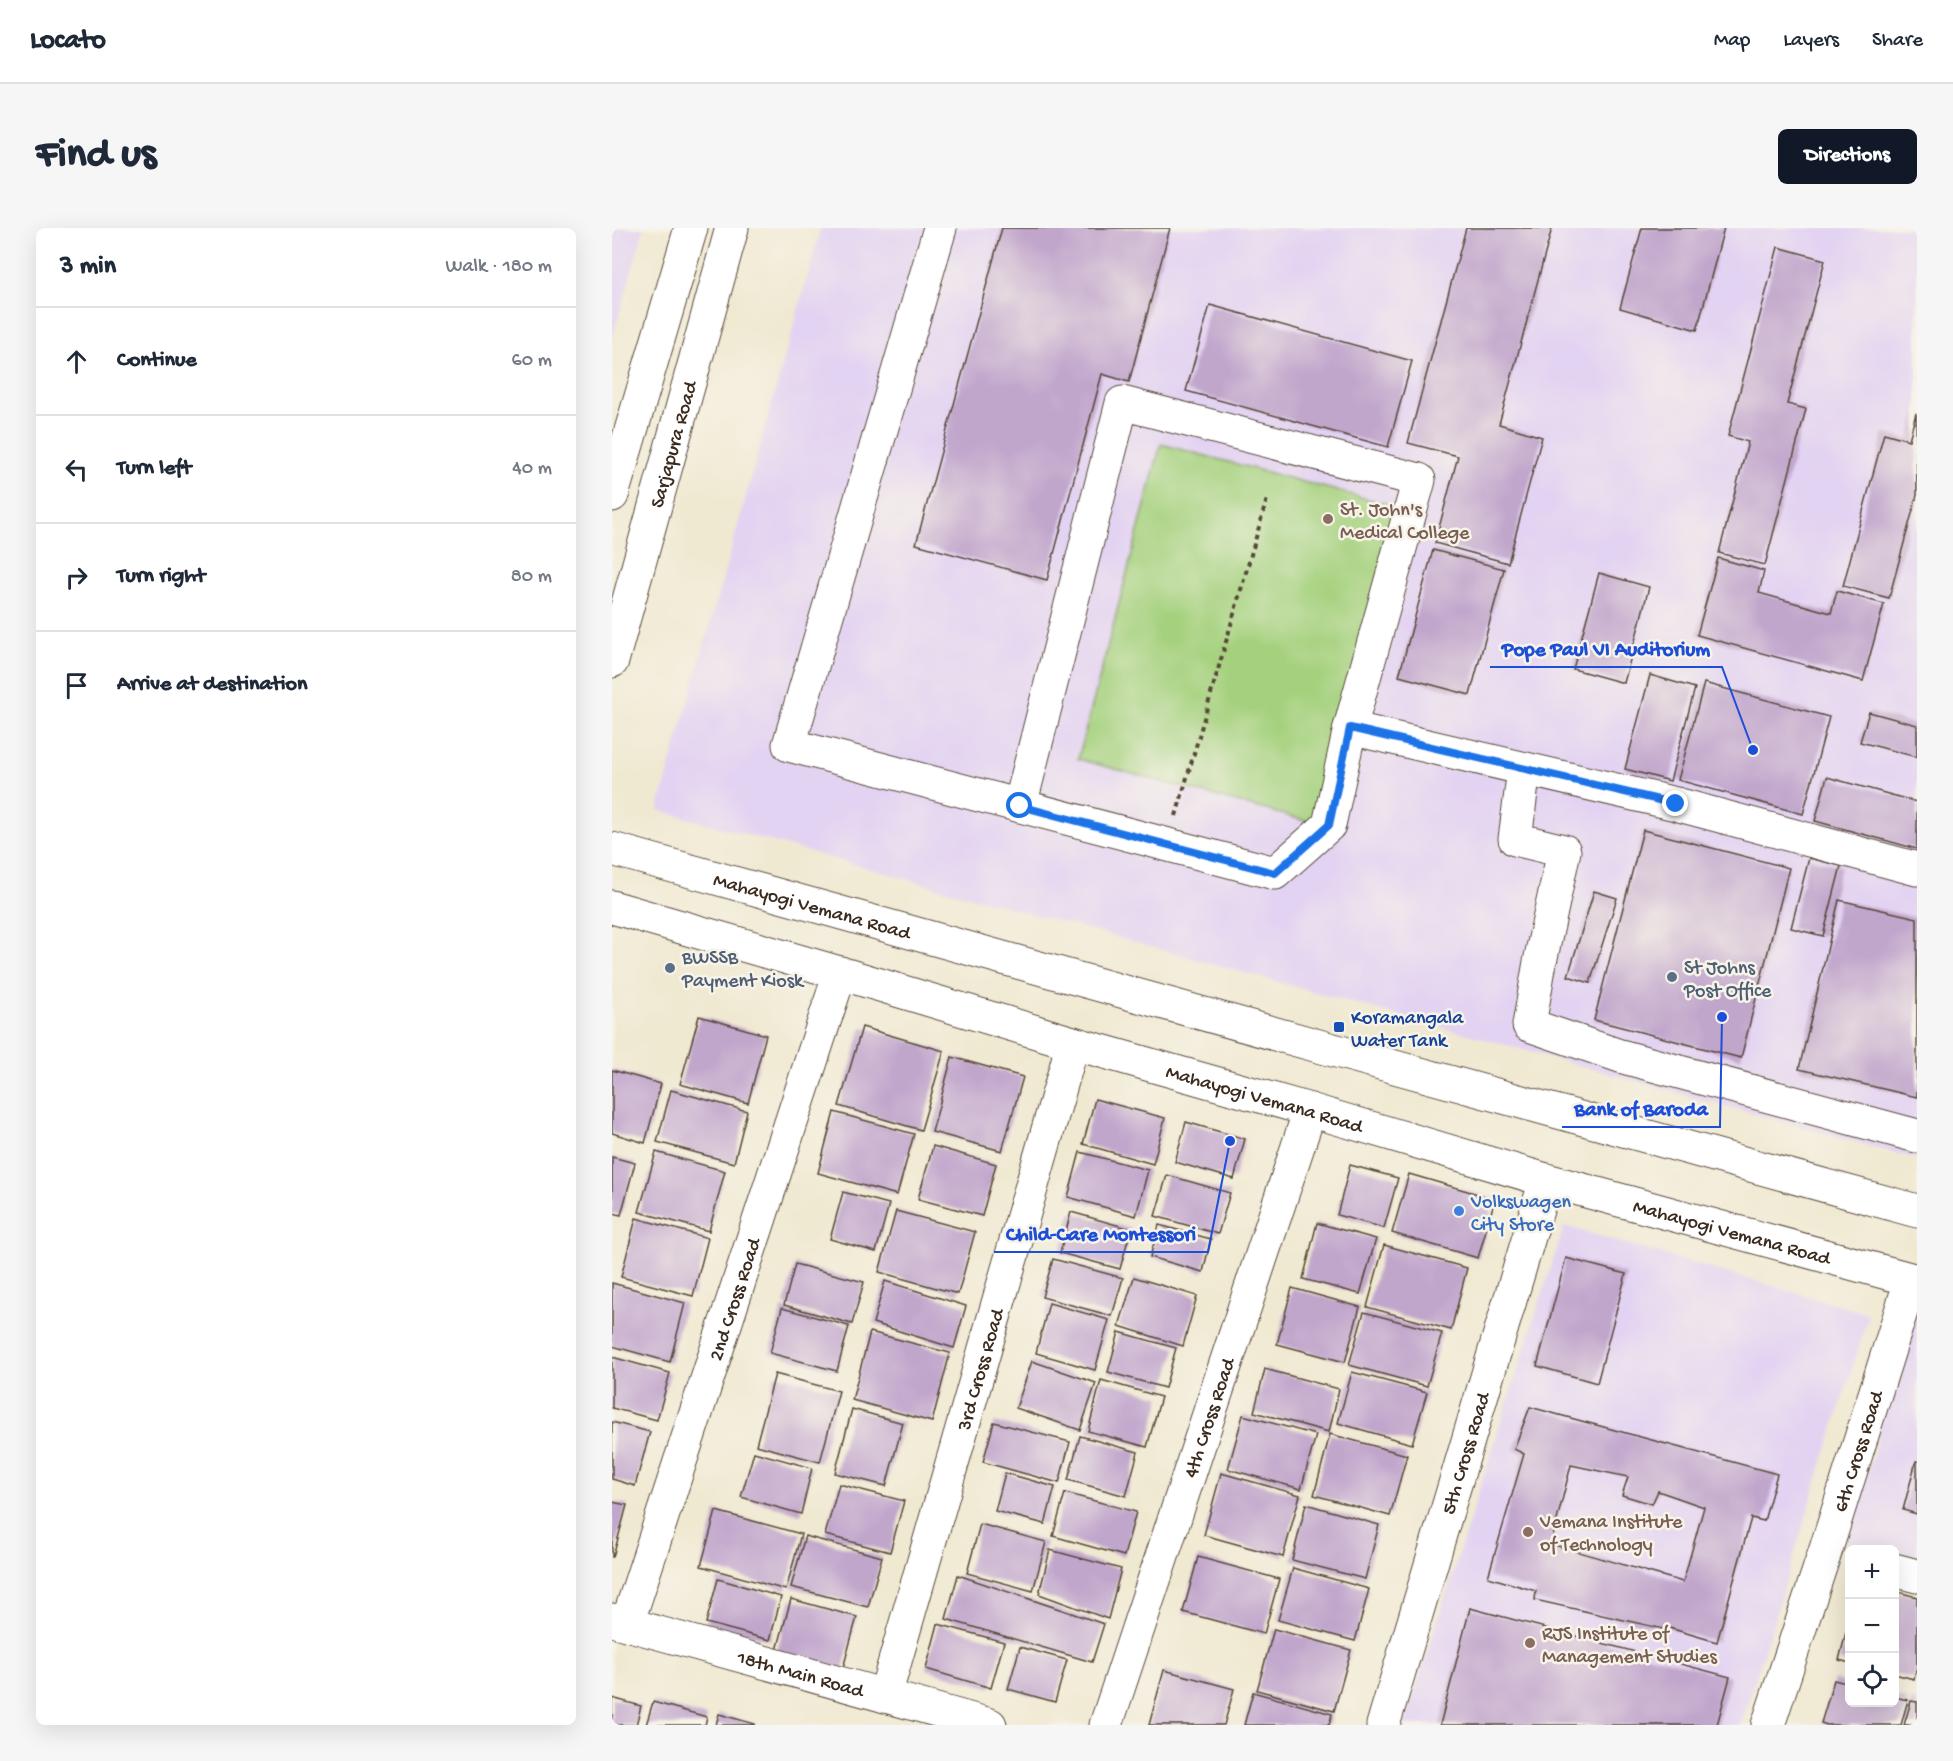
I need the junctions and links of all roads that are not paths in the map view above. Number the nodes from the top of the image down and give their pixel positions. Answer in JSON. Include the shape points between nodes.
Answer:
{"nodes":[{"id":1,"x":691,"y":228,"type":"edge"},
{"id":2,"x":732,"y":228,"type":"edge"},
{"id":3,"x":940,"y":228,"type":"edge"},
{"id":4,"x":612,"y":495,"type":"edge"},
{"id":5,"x":612,"y":661,"type":"edge"},
{"id":6,"x":1350,"y":728,"type":"junction"},
{"id":7,"x":1524,"y":769,"type":"junction"},
{"id":8,"x":1020,"y":806,"type":"junction"},
{"id":9,"x":612,"y":849,"type":"edge"},
{"id":10,"x":1917,"y":869,"type":"edge"},
{"id":11,"x":612,"y":907,"type":"edge"},
{"id":12,"x":840,"y":973,"type":"junction"},
{"id":13,"x":1073,"y":1043,"type":"junction"},
{"id":14,"x":1310,"y":1110,"type":"junction"},
{"id":15,"x":1917,"y":1136,"type":"edge"},
{"id":16,"x":1546,"y":1180,"type":"junction"},
{"id":17,"x":1917,"y":1211,"type":"edge"},
{"id":18,"x":1914,"y":1281,"type":"edge"},
{"id":19,"x":1838,"y":1553,"type":"edge"},
{"id":20,"x":1899,"y":1571,"type":"edge"},
{"id":21,"x":1917,"y":1576,"type":"edge"},
{"id":22,"x":619,"y":1622,"type":"edge"},
{"id":23,"x":885,"y":1696,"type":"junction"},
{"id":24,"x":990,"y":1725,"type":"edge"},
{"id":25,"x":1106,"y":1725,"type":"edge"},
{"id":26,"x":1383,"y":1725,"type":"edge"},
{"id":27,"x":1768,"y":1725,"type":"edge"}],
"edges":[{"from":1,"to":4,"type":"street"},
{"from":2,"to":5,"type":"street","name":"Sarjapura Road"},
{"from":3,"to":8,"type":"street","via":[[789,745]]},
{"from":6,"to":7,"type":"street"},
{"from":6,"to":8,"type":"street","via":[[1329,825],[1275,873]]},
{"from":6,"to":8,"type":"street","via":[[1419,480],[1122,403]]},
{"from":7,"to":10,"type":"street","via":[[1676,804]]},
{"from":7,"to":15,"type":"street","via":[[1515,840],[1564,851],[1529,1025],[1620,1056]]},
{"from":9,"to":17,"type":"street","name":"Mahayogi Vemana Road"},
{"from":11,"to":12,"type":"street","name":"Mahayogi Vemana Road"},
{"from":12,"to":13,"type":"street","name":"Mahayogi Vemana Road"},
{"from":12,"to":22,"type":"street","name":"2nd Cross Road"},
{"from":13,"to":14,"type":"street","name":"Mahayogi Vemana Road"},
{"from":13,"to":23,"type":"street","name":"3rd Cross Road"},
{"from":14,"to":16,"type":"street","name":"Mahayogi Vemana Road"},
{"from":14,"to":25,"type":"street","name":"4th Cross Road"},
{"from":16,"to":18,"type":"street","name":"Mahayogi Vemana Road"},
{"from":16,"to":26,"type":"street","name":"5th Cross Road"},
{"from":18,"to":19,"type":"street","name":"6th Cross Road"},
{"from":19,"to":27,"type":"street","name":"6th Cross Road"},
{"from":20,"to":21,"type":"street"},
{"from":22,"to":23,"type":"street","name":"18th Main Road"},
{"from":23,"to":24,"type":"street","name":"18th Main Road"}]}
